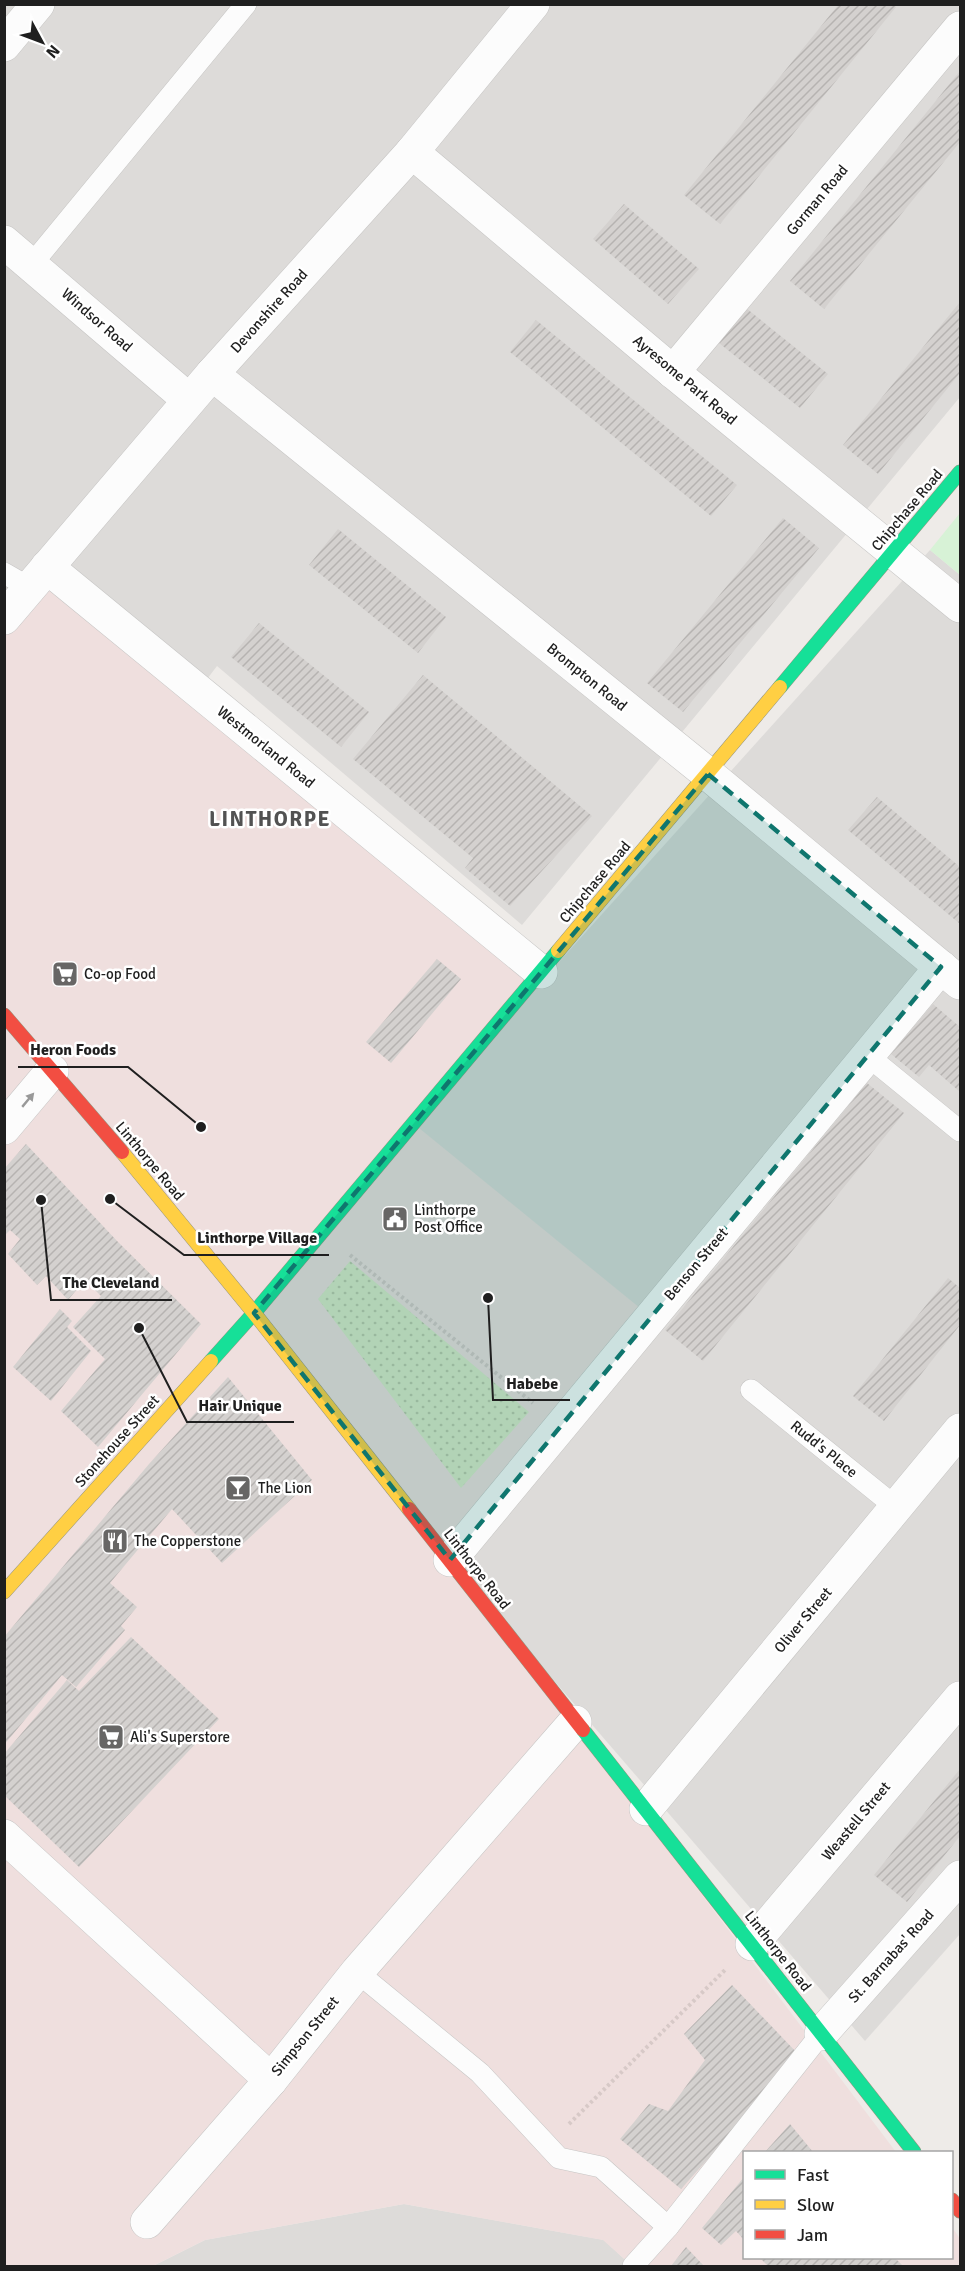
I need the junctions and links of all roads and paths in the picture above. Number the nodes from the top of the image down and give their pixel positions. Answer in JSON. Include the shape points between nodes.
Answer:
{"nodes":[{"id":1,"x":38,"y":4,"type":"edge"},
{"id":2,"x":246,"y":4,"type":"edge"},
{"id":3,"x":533,"y":4,"type":"edge"},
{"id":4,"x":960,"y":28,"type":"edge"},
{"id":5,"x":4,"y":45,"type":"edge"},
{"id":6,"x":412,"y":152,"type":"junction"},
{"id":7,"x":4,"y":242,"type":"edge"},
{"id":8,"x":32,"y":264,"type":"junction"},
{"id":9,"x":674,"y":372,"type":"junction"},
{"id":10,"x":212,"y":374,"type":"junction"},
{"id":11,"x":189,"y":400,"type":"junction"},
{"id":12,"x":960,"y":472,"type":"edge"},
{"id":13,"x":894,"y":551,"type":"junction"},
{"id":14,"x":27,"y":576,"type":"edge"},
{"id":15,"x":960,"y":606,"type":"edge"},
{"id":16,"x":4,"y":618,"type":"edge"},
{"id":17,"x":708,"y":774,"type":"junction"},
{"id":18,"x":541,"y":972,"type":"junction"},
{"id":19,"x":951,"y":975,"type":"edge"},
{"id":20,"x":4,"y":1015,"type":"edge"},
{"id":21,"x":868,"y":1056,"type":"junction"},
{"id":22,"x":52,"y":1071,"type":"junction"},
{"id":23,"x":4,"y":1128,"type":"edge"},
{"id":24,"x":960,"y":1131,"type":"edge"},
{"id":25,"x":322,"y":1233,"type":"junction"},
{"id":26,"x":254,"y":1313,"type":"junction"},
{"id":27,"x":751,"y":1390,"type":"dead end"},
{"id":28,"x":562,"y":1426,"type":"junction"},
{"id":29,"x":960,"y":1430,"type":"edge"},
{"id":30,"x":897,"y":1508,"type":"junction"},
{"id":31,"x":450,"y":1560,"type":"junction"},
{"id":32,"x":4,"y":1592,"type":"edge"},
{"id":33,"x":960,"y":1698,"type":"edge"},
{"id":34,"x":575,"y":1722,"type":"junction"},
{"id":35,"x":646,"y":1809,"type":"junction"},
{"id":36,"x":4,"y":1836,"type":"edge"},
{"id":37,"x":960,"y":1877,"type":"edge"},
{"id":38,"x":752,"y":1944,"type":"junction"},
{"id":39,"x":357,"y":1972,"type":"junction"},
{"id":40,"x":820,"y":2034,"type":"junction"},
{"id":41,"x":271,"y":2080,"type":"junction"},
{"id":42,"x":547,"y":2146,"type":"junction"},
{"id":43,"x":913,"y":2151,"type":"edge"},
{"id":44,"x":147,"y":2222,"type":"dead end"},
{"id":45,"x":668,"y":2227,"type":"junction"},
{"id":46,"x":633,"y":2266,"type":"edge"}],
"edges":[{"from":1,"to":5,"type":"street"},
{"from":2,"to":8,"type":"lane"},
{"from":3,"to":6,"type":"street","name":"Devonshire Road"},
{"from":4,"to":9,"type":"street","name":"Gorman Road"},
{"from":6,"to":9,"type":"street","name":"Ayresome Park Road"},
{"from":6,"to":10,"type":"street","name":"Devonshire Road"},
{"from":7,"to":8,"type":"street","name":"Windsor Road"},
{"from":8,"to":11,"type":"street","name":"Windsor Road"},
{"from":9,"to":13,"type":"street","name":"Ayresome Park Road"},
{"from":10,"to":11,"type":"street","name":"Devonshire Road"},
{"from":10,"to":17,"type":"street","name":"Brompton Road"},
{"from":11,"to":14,"type":"street","name":"Devonshire Road"},
{"from":12,"to":13,"type":"street","name":"Chipchase Road"},
{"from":13,"to":15,"type":"street","name":"Ayresome Park Road"},
{"from":13,"to":17,"type":"street","name":"Chipchase Road"},
{"from":14,"to":16,"type":"street","name":"Devonshire Road"},
{"from":14,"to":18,"type":"street","name":"Westmorland Road"},
{"from":17,"to":18,"type":"street","name":"Chipchase Road"},
{"from":17,"to":19,"type":"street","name":"Brompton Road"},
{"from":18,"to":25,"type":"street","name":"Chipchase Road"},
{"from":19,"to":21,"type":"street","name":"Benson Street"},
{"from":20,"to":22,"type":"street","name":"Linthorpe Road"},
{"from":21,"to":24,"type":"lane"},
{"from":21,"to":28,"type":"street","name":"Benson Street"},
{"from":23,"to":22,"type":"street","one_way":true},
{"from":22,"to":26,"type":"street","name":"Linthorpe Road"},
{"from":25,"to":26,"type":"street","name":"Chipchase Road"},
{"from":25,"to":28,"type":"path"},
{"from":26,"to":31,"type":"street","name":"Linthorpe Road"},
{"from":26,"to":32,"type":"street","name":"Stonehouse Street"},
{"from":27,"to":30,"type":"lane","name":"Rudd's Place"},
{"from":28,"to":31,"type":"street","name":"Benson Street"},
{"from":29,"to":30,"type":"street","name":"Oliver Street"},
{"from":30,"to":35,"type":"street","name":"Oliver Street"},
{"from":31,"to":34,"type":"street","name":"Linthorpe Road"},
{"from":33,"to":38,"type":"street","name":"Weastell Street"},
{"from":34,"to":35,"type":"street","name":"Linthorpe Road"},
{"from":34,"to":39,"type":"street","name":"Simpson Street"},
{"from":35,"to":38,"type":"street","name":"Linthorpe Road"},
{"from":36,"to":41,"type":"street","name":"Simpson Street"},
{"from":37,"to":40,"type":"street","name":"St. Barnabas' Road"},
{"from":38,"to":40,"type":"street","name":"Linthorpe Road"},
{"from":38,"to":42,"type":"path"},
{"from":39,"to":41,"type":"street","name":"Simpson Street"},
{"from":39,"to":42,"type":"lane","via":[[480,2073]]},
{"from":40,"to":43,"type":"street","name":"Linthorpe Road"},
{"from":40,"to":45,"type":"lane"},
{"from":41,"to":44,"type":"street"},
{"from":42,"to":45,"type":"lane","via":[[559,2158],[600,2167]]},
{"from":45,"to":46,"type":"lane"}]}
